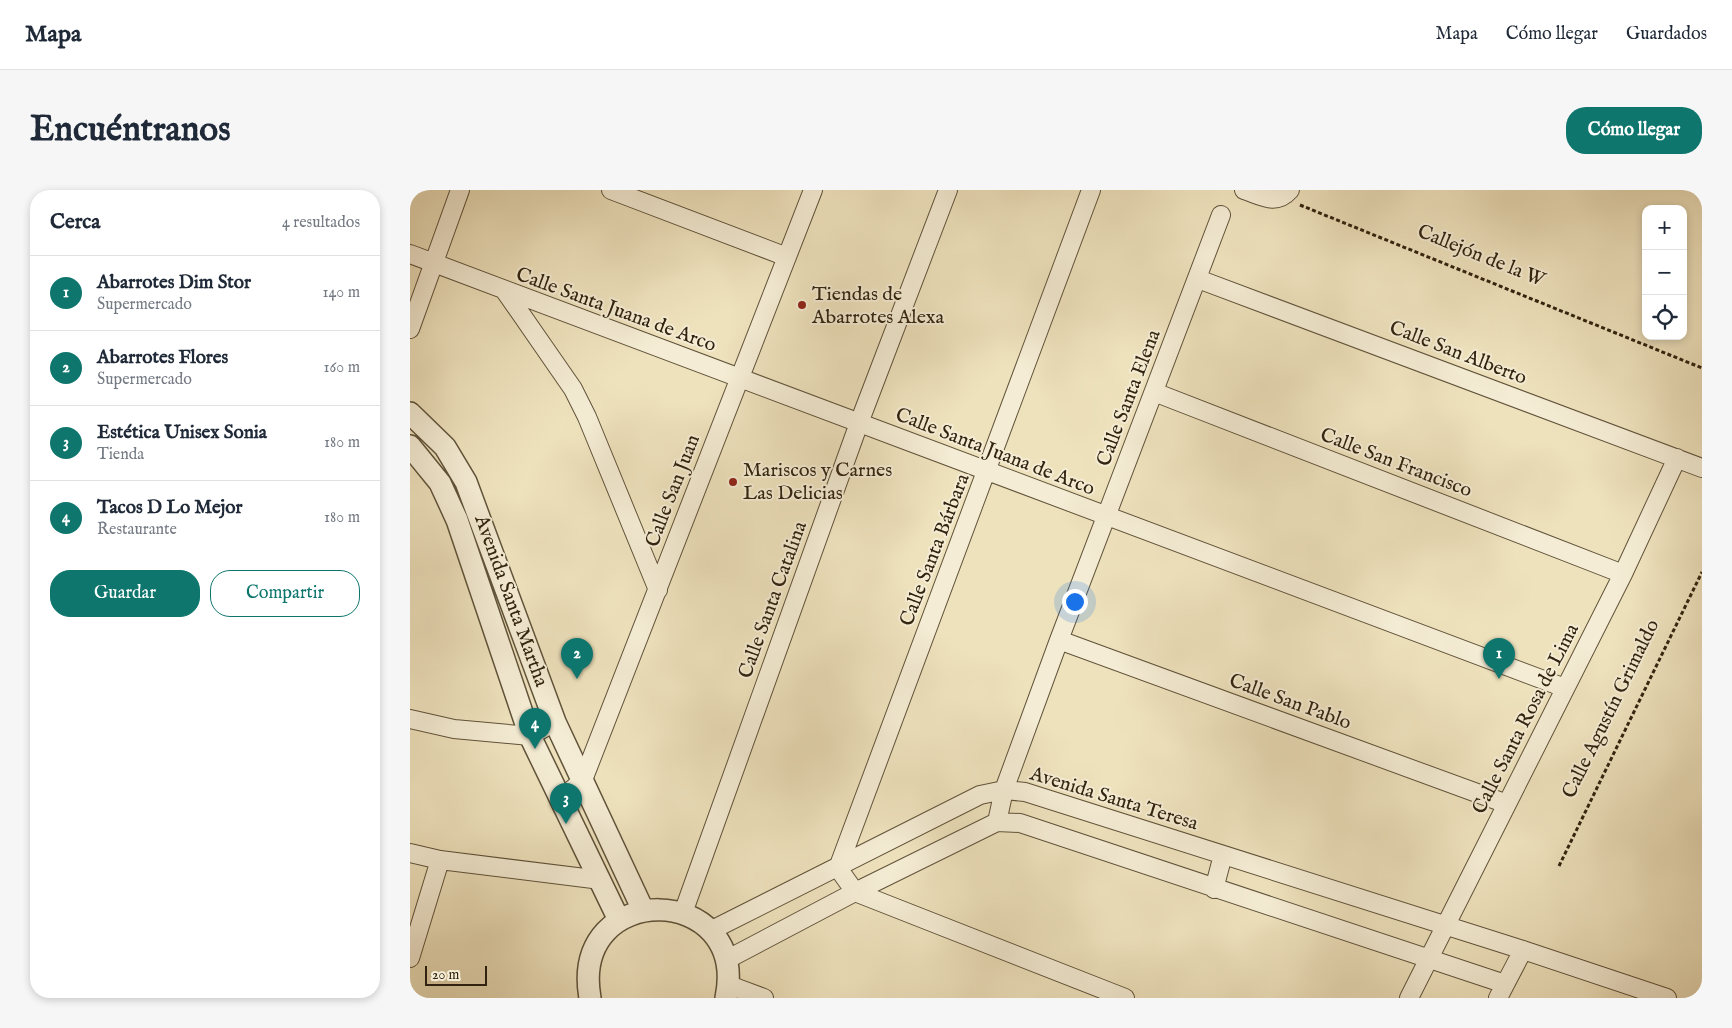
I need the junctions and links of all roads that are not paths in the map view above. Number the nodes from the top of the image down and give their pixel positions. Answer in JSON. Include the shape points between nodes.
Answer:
{"nodes":[{"id":1,"x":460,"y":190,"type":"edge"},
{"id":2,"x":611,"y":190,"type":"edge"},
{"id":3,"x":812,"y":190,"type":"edge"},
{"id":4,"x":948,"y":190,"type":"edge"},
{"id":5,"x":1091,"y":190,"type":"edge"},
{"id":6,"x":1244,"y":190,"type":"edge"},
{"id":7,"x":1287,"y":194,"type":"edge"},
{"id":8,"x":1221,"y":215,"type":"dead end"},
{"id":9,"x":410,"y":254,"type":"edge"},
{"id":10,"x":786,"y":257,"type":"junction"},
{"id":11,"x":434,"y":263,"type":"junction"},
{"id":12,"x":1198,"y":279,"type":"junction"},
{"id":13,"x":504,"y":292,"type":"junction"},
{"id":14,"x":410,"y":328,"type":"edge"},
{"id":15,"x":740,"y":378,"type":"junction"},
{"id":16,"x":1154,"y":392,"type":"junction"},
{"id":17,"x":410,"y":413,"type":"edge"},
{"id":18,"x":859,"y":423,"type":"junction"},
{"id":19,"x":410,"y":446,"type":"edge"},
{"id":20,"x":1677,"y":458,"type":"junction"},
{"id":21,"x":1702,"y":468,"type":"edge"},
{"id":22,"x":987,"y":471,"type":"junction"},
{"id":23,"x":1106,"y":516,"type":"junction"},
{"id":24,"x":1623,"y":574,"type":"junction"},
{"id":25,"x":658,"y":590,"type":"junction"},
{"id":26,"x":1059,"y":640,"type":"junction"},
{"id":27,"x":1565,"y":688,"type":"junction"},
{"id":28,"x":410,"y":719,"type":"edge"},
{"id":29,"x":555,"y":722,"type":"junction"},
{"id":30,"x":530,"y":736,"type":"junction"},
{"id":31,"x":583,"y":780,"type":"junction"},
{"id":32,"x":1004,"y":790,"type":"junction"},
{"id":33,"x":561,"y":799,"type":"junction"},
{"id":34,"x":1507,"y":804,"type":"junction"},
{"id":35,"x":997,"y":822,"type":"junction"},
{"id":36,"x":410,"y":853,"type":"edge"},
{"id":37,"x":1223,"y":855,"type":"junction"},
{"id":38,"x":440,"y":860,"type":"junction"},
{"id":39,"x":838,"y":868,"type":"junction"},
{"id":40,"x":602,"y":880,"type":"junction"},
{"id":41,"x":1214,"y":888,"type":"junction"},
{"id":42,"x":855,"y":892,"type":"junction"},
{"id":43,"x":643,"y":910,"type":"junction"},
{"id":44,"x":683,"y":913,"type":"junction"},
{"id":45,"x":619,"y":920,"type":"junction"},
{"id":46,"x":1446,"y":925,"type":"junction"},
{"id":47,"x":710,"y":931,"type":"junction"},
{"id":48,"x":1523,"y":950,"type":"junction"},
{"id":49,"x":410,"y":958,"type":"edge"},
{"id":50,"x":726,"y":960,"type":"junction"},
{"id":51,"x":1428,"y":960,"type":"junction"},
{"id":52,"x":727,"y":991,"type":"edge"},
{"id":53,"x":1502,"y":991,"type":"edge"},
{"id":54,"x":1657,"y":997,"type":"edge"},
{"id":55,"x":590,"y":998,"type":"edge"},
{"id":56,"x":764,"y":998,"type":"edge"},
{"id":57,"x":1125,"y":998,"type":"edge"},
{"id":58,"x":1409,"y":998,"type":"edge"}],
"edges":[{"from":1,"to":11,"type":"street"},
{"from":2,"to":10,"type":"street"},
{"from":3,"to":10,"type":"street","name":"Calle San Juan"},
{"from":4,"to":18,"type":"street","name":"Calle Santa Catalina"},
{"from":5,"to":22,"type":"street","name":"Calle Santa Bárbara"},
{"from":6,"to":7,"type":"street","via":[[1273,200]]},
{"from":8,"to":12,"type":"street","name":"Calle Santa Elena"},
{"from":9,"to":11,"type":"street","name":"Calle Santa Juana de Arco"},
{"from":10,"to":15,"type":"street","name":"Calle San Juan"},
{"from":11,"to":13,"type":"street","name":"Calle Santa Juana de Arco"},
{"from":11,"to":14,"type":"street"},
{"from":12,"to":16,"type":"street","name":"Calle Santa Elena"},
{"from":12,"to":20,"type":"street","name":"Calle San Alberto"},
{"from":13,"to":15,"type":"street","name":"Calle Santa Juana de Arco"},
{"from":13,"to":25,"type":"street","via":[[573,389]]},
{"from":15,"to":18,"type":"street","name":"Calle Santa Juana de Arco"},
{"from":15,"to":25,"type":"street","name":"Calle San Juan"},
{"from":16,"to":23,"type":"street","name":"Calle Santa Elena"},
{"from":16,"to":24,"type":"street","name":"Calle San Francisco"},
{"from":17,"to":29,"type":"street","name":"Avenida Santa Martha","via":[[445,447],[466,482]]},
{"from":18,"to":22,"type":"street","name":"Calle Santa Juana de Arco"},
{"from":18,"to":44,"type":"street","name":"Calle Santa Catalina"},
{"from":19,"to":30,"type":"street","name":"Avenida Santa Martha","via":[[440,483],[457,520]]},
{"from":20,"to":21,"type":"street","name":"Calle San Alberto"},
{"from":20,"to":24,"type":"street","name":"Calle Santa Rosa de Lima"},
{"from":22,"to":23,"type":"street","name":"Calle Santa Juana de Arco"},
{"from":22,"to":39,"type":"street","name":"Calle Santa Bárbara"},
{"from":23,"to":26,"type":"street","name":"Calle Santa Elena"},
{"from":23,"to":27,"type":"street","name":"Calle Santa Juana de Arco"},
{"from":24,"to":27,"type":"street","name":"Calle Santa Rosa de Lima"},
{"from":25,"to":31,"type":"street","name":"Calle San Juan"},
{"from":26,"to":32,"type":"street","name":"Calle Santa Elena"},
{"from":26,"to":34,"type":"street","name":"Calle San Pablo"},
{"from":27,"to":34,"type":"street","name":"Calle Santa Rosa de Lima"},
{"from":28,"to":30,"type":"street","via":[[454,730]]},
{"from":29,"to":30,"type":"street"},
{"from":29,"to":31,"type":"street","name":"Avenida Santa Martha"},
{"from":30,"to":33,"type":"street","name":"Avenida Santa Martha"},
{"from":31,"to":33,"type":"street","name":"Calle San Juan"},
{"from":31,"to":43,"type":"street","name":"Avenida Santa Martha"},
{"from":32,"to":35,"type":"street","name":"Calle Santa Elena"},
{"from":32,"to":37,"type":"street","name":"Avenida Santa Teresa","via":[[1025,792]]},
{"from":32,"to":39,"type":"street","name":"Avenida Santa Teresa","via":[[980,795]]},
{"from":33,"to":40,"type":"street","name":"Avenida Santa Martha"},
{"from":34,"to":46,"type":"street","name":"Calle Santa Rosa de Lima"},
{"from":35,"to":41,"type":"street","via":[[1020,824]]},
{"from":35,"to":42,"type":"street"},
{"from":36,"to":38,"type":"street"},
{"from":37,"to":41,"type":"street"},
{"from":37,"to":46,"type":"street","name":"Avenida Santa Teresa"},
{"from":38,"to":40,"type":"street"},
{"from":38,"to":49,"type":"street"},
{"from":39,"to":42,"type":"street"},
{"from":39,"to":47,"type":"street","name":"Avenida Santa Teresa"},
{"from":40,"to":45,"type":"street","name":"Avenida Santa Martha"},
{"from":41,"to":51,"type":"street"},
{"from":42,"to":50,"type":"street"},
{"from":42,"to":57,"type":"street"},
{"from":43,"to":44,"type":"street","via":[[663,908]]},
{"from":43,"to":45,"type":"street"},
{"from":44,"to":47,"type":"street"},
{"from":45,"to":55,"type":"street","via":[[605,932],[595,948],[589,965]]},
{"from":46,"to":48,"type":"street","name":"Avenida Santa Teresa"},
{"from":46,"to":51,"type":"street","name":"Calle Santa Rosa de Lima"},
{"from":47,"to":50,"type":"street"},
{"from":48,"to":53,"type":"street"},
{"from":48,"to":54,"type":"street","name":"Avenida Santa Teresa"},
{"from":50,"to":52,"type":"street"},
{"from":51,"to":53,"type":"street"},
{"from":51,"to":58,"type":"street","name":"Calle Santa Rosa de Lima"},
{"from":52,"to":56,"type":"street"}]}
